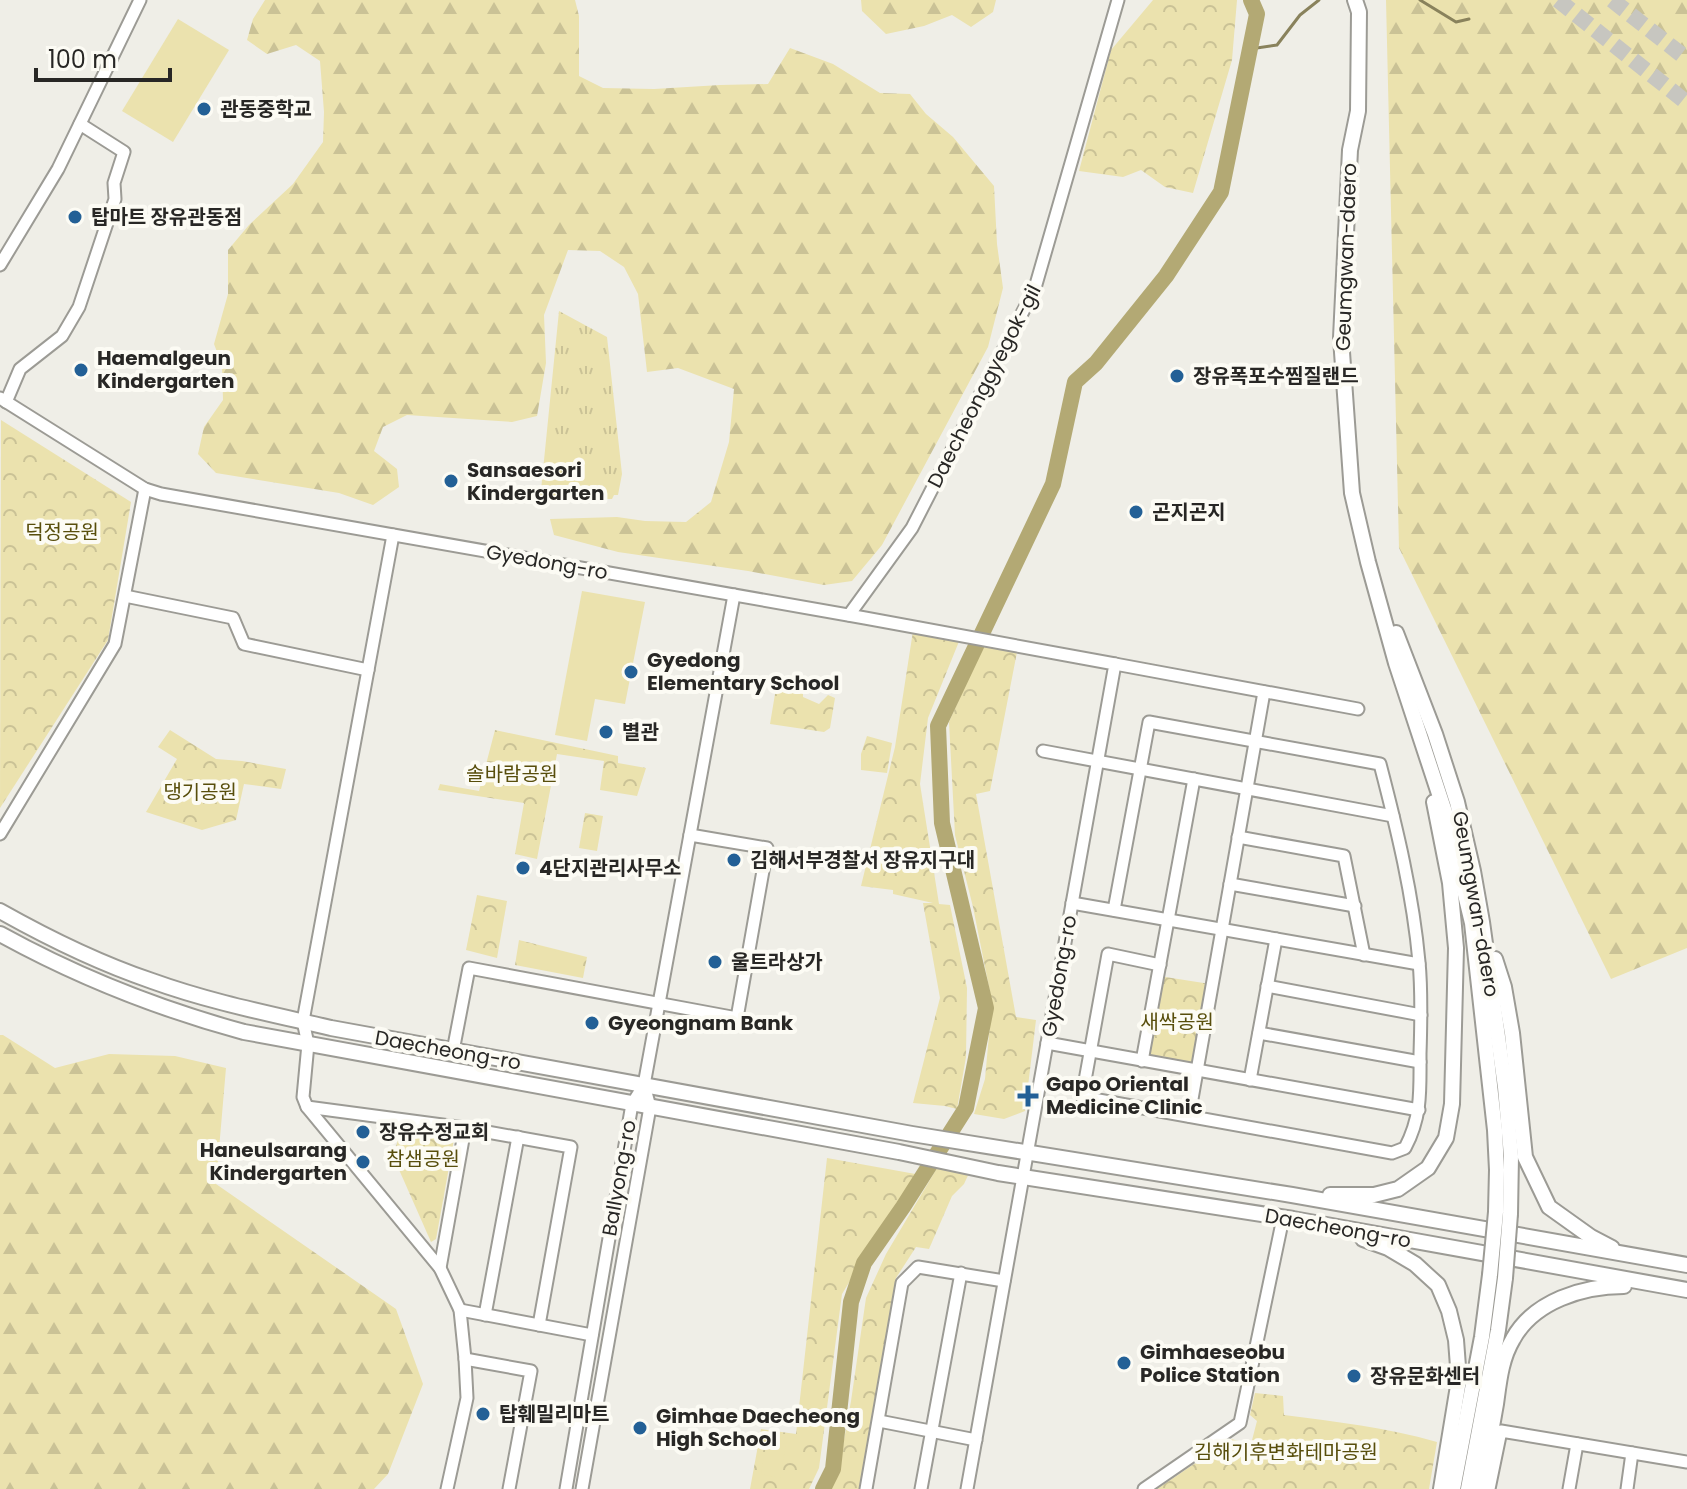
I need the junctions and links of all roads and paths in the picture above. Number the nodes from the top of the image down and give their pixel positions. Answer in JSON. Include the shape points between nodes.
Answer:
{"nodes":[{"id":1,"x":140,"y":0,"type":"edge"},
{"id":2,"x":1118,"y":0,"type":"edge"},
{"id":3,"x":1355,"y":0,"type":"edge"},
{"id":4,"x":80,"y":124,"type":"junction"},
{"id":5,"x":0,"y":265,"type":"edge"},
{"id":6,"x":3,"y":400,"type":"edge"},
{"id":7,"x":145,"y":489,"type":"junction"},
{"id":8,"x":393,"y":535,"type":"junction"},
{"id":9,"x":1368,"y":562,"type":"junction"},
{"id":10,"x":734,"y":595,"type":"junction"},
{"id":11,"x":125,"y":596,"type":"junction"},
{"id":12,"x":849,"y":615,"type":"junction"},
{"id":13,"x":1115,"y":664,"type":"junction"},
{"id":14,"x":368,"y":670,"type":"junction"},
{"id":15,"x":1264,"y":692,"type":"junction"},
{"id":16,"x":1358,"y":709,"type":"dead end"},
{"id":17,"x":1420,"y":735,"type":"junction"},
{"id":18,"x":1255,"y":742,"type":"junction"},
{"id":19,"x":1043,"y":751,"type":"dead end"},
{"id":20,"x":1098,"y":761,"type":"junction"},
{"id":21,"x":1140,"y":769,"type":"junction"},
{"id":22,"x":1194,"y":779,"type":"junction"},
{"id":23,"x":1247,"y":788,"type":"junction"},
{"id":24,"x":1393,"y":816,"type":"junction"},
{"id":25,"x":0,"y":834,"type":"edge"},
{"id":26,"x":690,"y":835,"type":"junction"},
{"id":27,"x":1238,"y":837,"type":"junction"},
{"id":28,"x":1230,"y":884,"type":"junction"},
{"id":29,"x":1072,"y":903,"type":"junction"},
{"id":30,"x":1355,"y":906,"type":"junction"},
{"id":31,"x":1114,"y":910,"type":"junction"},
{"id":32,"x":0,"y":911,"type":"edge"},
{"id":33,"x":1168,"y":920,"type":"junction"},
{"id":34,"x":1482,"y":922,"type":"junction"},
{"id":35,"x":1222,"y":929,"type":"junction"},
{"id":36,"x":0,"y":934,"type":"edge"},
{"id":37,"x":1276,"y":939,"type":"junction"},
{"id":38,"x":1364,"y":955,"type":"junction"},
{"id":39,"x":1419,"y":964,"type":"junction"},
{"id":40,"x":1160,"y":965,"type":"junction"},
{"id":41,"x":1267,"y":986,"type":"junction"},
{"id":42,"x":660,"y":1003,"type":"junction"},
{"id":43,"x":1421,"y":1015,"type":"junction"},
{"id":44,"x":303,"y":1021,"type":"junction"},
{"id":45,"x":1259,"y":1033,"type":"junction"},
{"id":46,"x":1047,"y":1043,"type":"junction"},
{"id":47,"x":308,"y":1044,"type":"junction"},
{"id":48,"x":453,"y":1051,"type":"junction"},
{"id":49,"x":1090,"y":1051,"type":"junction"},
{"id":50,"x":1142,"y":1061,"type":"junction"},
{"id":51,"x":1420,"y":1062,"type":"junction"},
{"id":52,"x":1197,"y":1070,"type":"junction"},
{"id":53,"x":1250,"y":1080,"type":"junction"},
{"id":54,"x":644,"y":1085,"type":"junction"},
{"id":55,"x":632,"y":1104,"type":"junction"},
{"id":56,"x":307,"y":1107,"type":"junction"},
{"id":57,"x":650,"y":1107,"type":"junction"},
{"id":58,"x":1419,"y":1110,"type":"junction"},
{"id":59,"x":1189,"y":1116,"type":"junction"},
{"id":60,"x":465,"y":1128,"type":"junction"},
{"id":61,"x":518,"y":1137,"type":"junction"},
{"id":62,"x":1027,"y":1153,"type":"junction"},
{"id":63,"x":1023,"y":1177,"type":"junction"},
{"id":64,"x":1292,"y":1195,"type":"junction"},
{"id":65,"x":1503,"y":1213,"type":"junction"},
{"id":66,"x":1288,"y":1218,"type":"junction"},
{"id":67,"x":1627,"y":1255,"type":"junction"},
{"id":68,"x":1687,"y":1265,"type":"edge"},
{"id":69,"x":440,"y":1268,"type":"junction"},
{"id":70,"x":961,"y":1273,"type":"junction"},
{"id":71,"x":1498,"y":1276,"type":"junction"},
{"id":72,"x":1004,"y":1281,"type":"junction"},
{"id":73,"x":1658,"y":1285,"type":"junction"},
{"id":74,"x":1687,"y":1290,"type":"edge"},
{"id":75,"x":460,"y":1310,"type":"junction"},
{"id":76,"x":485,"y":1315,"type":"junction"},
{"id":77,"x":539,"y":1325,"type":"junction"},
{"id":78,"x":592,"y":1335,"type":"junction"},
{"id":79,"x":465,"y":1359,"type":"junction"},
{"id":80,"x":879,"y":1421,"type":"junction"},
{"id":81,"x":931,"y":1432,"type":"junction"},
{"id":82,"x":1495,"y":1435,"type":"junction"},
{"id":83,"x":976,"y":1440,"type":"junction"},
{"id":84,"x":1577,"y":1444,"type":"junction"},
{"id":85,"x":1632,"y":1453,"type":"junction"},
{"id":86,"x":1687,"y":1462,"type":"edge"},
{"id":87,"x":1444,"y":1488,"type":"edge"},
{"id":88,"x":447,"y":1489,"type":"edge"},
{"id":89,"x":509,"y":1489,"type":"edge"},
{"id":90,"x":566,"y":1489,"type":"edge"},
{"id":91,"x":582,"y":1489,"type":"edge"},
{"id":92,"x":866,"y":1489,"type":"edge"},
{"id":93,"x":921,"y":1489,"type":"edge"},
{"id":94,"x":967,"y":1489,"type":"edge"},
{"id":95,"x":1144,"y":1489,"type":"edge"},
{"id":96,"x":1471,"y":1489,"type":"edge"},
{"id":97,"x":1480,"y":1489,"type":"edge"},
{"id":98,"x":1489,"y":1489,"type":"edge"},
{"id":99,"x":1569,"y":1489,"type":"edge"},
{"id":100,"x":1627,"y":1489,"type":"edge"}],
"edges":[{"from":1,"to":4,"type":"street"},
{"from":2,"to":12,"type":"street","name":"Daecheonggyegok-gil","via":[[1035,288],[912,528]]},
{"from":3,"to":9,"type":"main road","name":"Geumgwan-daero","via":[[1358,111],[1350,150],[1341,338],[1352,493]]},
{"from":4,"to":5,"type":"street"},
{"from":4,"to":6,"type":"street","via":[[124,152],[115,199],[79,307],[62,336],[20,369]]},
{"from":6,"to":7,"type":"street","name":"Gyedong-ro"},
{"from":7,"to":8,"type":"street","name":"Gyedong-ro"},
{"from":7,"to":11,"type":"street"},
{"from":8,"to":10,"type":"street","name":"Gyedong-ro"},
{"from":8,"to":14,"type":"street"},
{"from":9,"to":17,"type":"main road","name":"Geumgwan-daero"},
{"from":9,"to":34,"type":"main road","name":"Geumgwan-daero","via":[[1457,802]]},
{"from":10,"to":12,"type":"street","name":"Gyedong-ro"},
{"from":10,"to":26,"type":"street"},
{"from":11,"to":14,"type":"street","via":[[233,618],[244,644]]},
{"from":11,"to":25,"type":"street","via":[[115,644]]},
{"from":12,"to":13,"type":"street","name":"Gyedong-ro"},
{"from":13,"to":15,"type":"street"},
{"from":13,"to":20,"type":"street","name":"Gyedong-ro"},
{"from":14,"to":44,"type":"street"},
{"from":15,"to":16,"type":"street"},
{"from":15,"to":18,"type":"street"},
{"from":17,"to":64,"type":"main road","via":[[1450,883],[1456,948],[1452,1104],[1446,1138],[1428,1168],[1398,1189],[1374,1195]]},
{"from":17,"to":65,"type":"main road","name":"Geumgwan-daero","via":[[1472,923]]},
{"from":18,"to":21,"type":"street","via":[[1149,722]]},
{"from":18,"to":23,"type":"street"},
{"from":18,"to":24,"type":"street","via":[[1380,764]]},
{"from":19,"to":20,"type":"street"},
{"from":20,"to":21,"type":"street"},
{"from":20,"to":29,"type":"street","name":"Gyedong-ro"},
{"from":21,"to":22,"type":"street"},
{"from":21,"to":31,"type":"street"},
{"from":22,"to":23,"type":"street"},
{"from":22,"to":33,"type":"street"},
{"from":23,"to":24,"type":"street"},
{"from":23,"to":27,"type":"street"},
{"from":24,"to":39,"type":"street"},
{"from":26,"to":42,"type":"street"},
{"from":26,"to":42,"type":"street","via":[[767,848],[737,1018]]},
{"from":27,"to":28,"type":"street"},
{"from":27,"to":30,"type":"street","via":[[1344,856]]},
{"from":28,"to":30,"type":"street"},
{"from":28,"to":35,"type":"street"},
{"from":29,"to":31,"type":"street"},
{"from":29,"to":46,"type":"street","name":"Gyedong-ro"},
{"from":30,"to":38,"type":"street"},
{"from":31,"to":33,"type":"street"},
{"from":32,"to":44,"type":"main road","name":"Daecheong-ro","via":[[153,982]]},
{"from":33,"to":35,"type":"street"},
{"from":33,"to":40,"type":"street"},
{"from":34,"to":65,"type":"main road","name":"Geumgwan-daero","via":[[1511,1156]]},
{"from":34,"to":67,"type":"main road","via":[[1504,987],[1525,1157],[1549,1207]]},
{"from":35,"to":37,"type":"street"},
{"from":35,"to":52,"type":"street"},
{"from":36,"to":47,"type":"main road","name":"Daecheong-ro","via":[[102,985],[189,1017]]},
{"from":37,"to":38,"type":"street"},
{"from":37,"to":41,"type":"street"},
{"from":38,"to":39,"type":"street"},
{"from":39,"to":43,"type":"street"},
{"from":40,"to":49,"type":"street","via":[[1108,954]]},
{"from":40,"to":50,"type":"street"},
{"from":41,"to":43,"type":"street"},
{"from":41,"to":45,"type":"street"},
{"from":42,"to":48,"type":"street","via":[[469,968]]},
{"from":42,"to":54,"type":"street"},
{"from":43,"to":51,"type":"street"},
{"from":44,"to":47,"type":"street"},
{"from":44,"to":48,"type":"main road","name":"Daecheong-ro"},
{"from":45,"to":51,"type":"street"},
{"from":45,"to":53,"type":"street"},
{"from":46,"to":49,"type":"street"},
{"from":46,"to":62,"type":"street","name":"Gyedong-ro"},
{"from":47,"to":55,"type":"main road","name":"Daecheong-ro"},
{"from":47,"to":56,"type":"street","via":[[303,1085]]},
{"from":48,"to":54,"type":"main road","name":"Daecheong-ro"},
{"from":49,"to":50,"type":"street"},
{"from":49,"to":59,"type":"street","via":[[1082,1097]]},
{"from":50,"to":52,"type":"street"},
{"from":51,"to":58,"type":"street"},
{"from":52,"to":53,"type":"street"},
{"from":52,"to":59,"type":"street"},
{"from":53,"to":58,"type":"street"},
{"from":54,"to":55,"type":"street","name":"Ballyong-ro"},
{"from":54,"to":57,"type":"street","name":"Ballyong-ro"},
{"from":54,"to":62,"type":"main road","name":"Daecheong-ro"},
{"from":55,"to":57,"type":"main road","name":"Daecheong-ro"},
{"from":55,"to":78,"type":"street","name":"Ballyong-ro"},
{"from":56,"to":60,"type":"street"},
{"from":56,"to":69,"type":"street"},
{"from":57,"to":63,"type":"main road","name":"Daecheong-ro"},
{"from":57,"to":91,"type":"street","name":"Ballyong-ro"},
{"from":58,"to":59,"type":"street","via":[[1405,1148],[1392,1153]]},
{"from":60,"to":61,"type":"street"},
{"from":60,"to":69,"type":"street"},
{"from":61,"to":76,"type":"street"},
{"from":61,"to":77,"type":"street","via":[[571,1147]]},
{"from":62,"to":63,"type":"street","name":"Gyedong-ro"},
{"from":62,"to":64,"type":"main road","name":"Daecheong-ro"},
{"from":63,"to":66,"type":"main road","name":"Daecheong-ro"},
{"from":63,"to":72,"type":"street","name":"Gyedong-ro"},
{"from":64,"to":67,"type":"main road","name":"Daecheong-ro"},
{"from":65,"to":71,"type":"main road","bridge":true},
{"from":66,"to":73,"type":"main road","name":"Daecheong-ro"},
{"from":66,"to":87,"type":"main road","via":[[1388,1248],[1438,1285],[1456,1340],[1459,1380]]},
{"from":66,"to":95,"type":"street","via":[[1240,1423]]},
{"from":67,"to":68,"type":"main road","name":"Daecheong-ro"},
{"from":69,"to":75,"type":"street"},
{"from":70,"to":72,"type":"street"},
{"from":70,"to":80,"type":"street","via":[[918,1267],[902,1283]]},
{"from":70,"to":81,"type":"street"},
{"from":71,"to":87,"type":"main road"},
{"from":71,"to":96,"type":"main road","via":[[1498,1330]]},
{"from":72,"to":83,"type":"street","name":"Gyedong-ro"},
{"from":73,"to":74,"type":"main road","name":"Daecheong-ro"},
{"from":73,"to":82,"type":"main road","via":[[1572,1292],[1536,1312],[1513,1338],[1502,1366]]},
{"from":75,"to":76,"type":"street"},
{"from":75,"to":79,"type":"street"},
{"from":76,"to":77,"type":"street"},
{"from":77,"to":78,"type":"street"},
{"from":78,"to":90,"type":"street","name":"Ballyong-ro"},
{"from":79,"to":88,"type":"street","via":[[467,1398]]},
{"from":79,"to":89,"type":"street","via":[[531,1371]]},
{"from":80,"to":81,"type":"street"},
{"from":80,"to":92,"type":"street"},
{"from":81,"to":83,"type":"street"},
{"from":81,"to":93,"type":"street"},
{"from":82,"to":84,"type":"street"},
{"from":82,"to":96,"type":"main road"},
{"from":82,"to":97,"type":"main road"},
{"from":82,"to":98,"type":"street"},
{"from":83,"to":94,"type":"street","name":"Gyedong-ro"},
{"from":84,"to":85,"type":"street"},
{"from":84,"to":99,"type":"street"},
{"from":85,"to":86,"type":"street"},
{"from":85,"to":100,"type":"street"}]}
